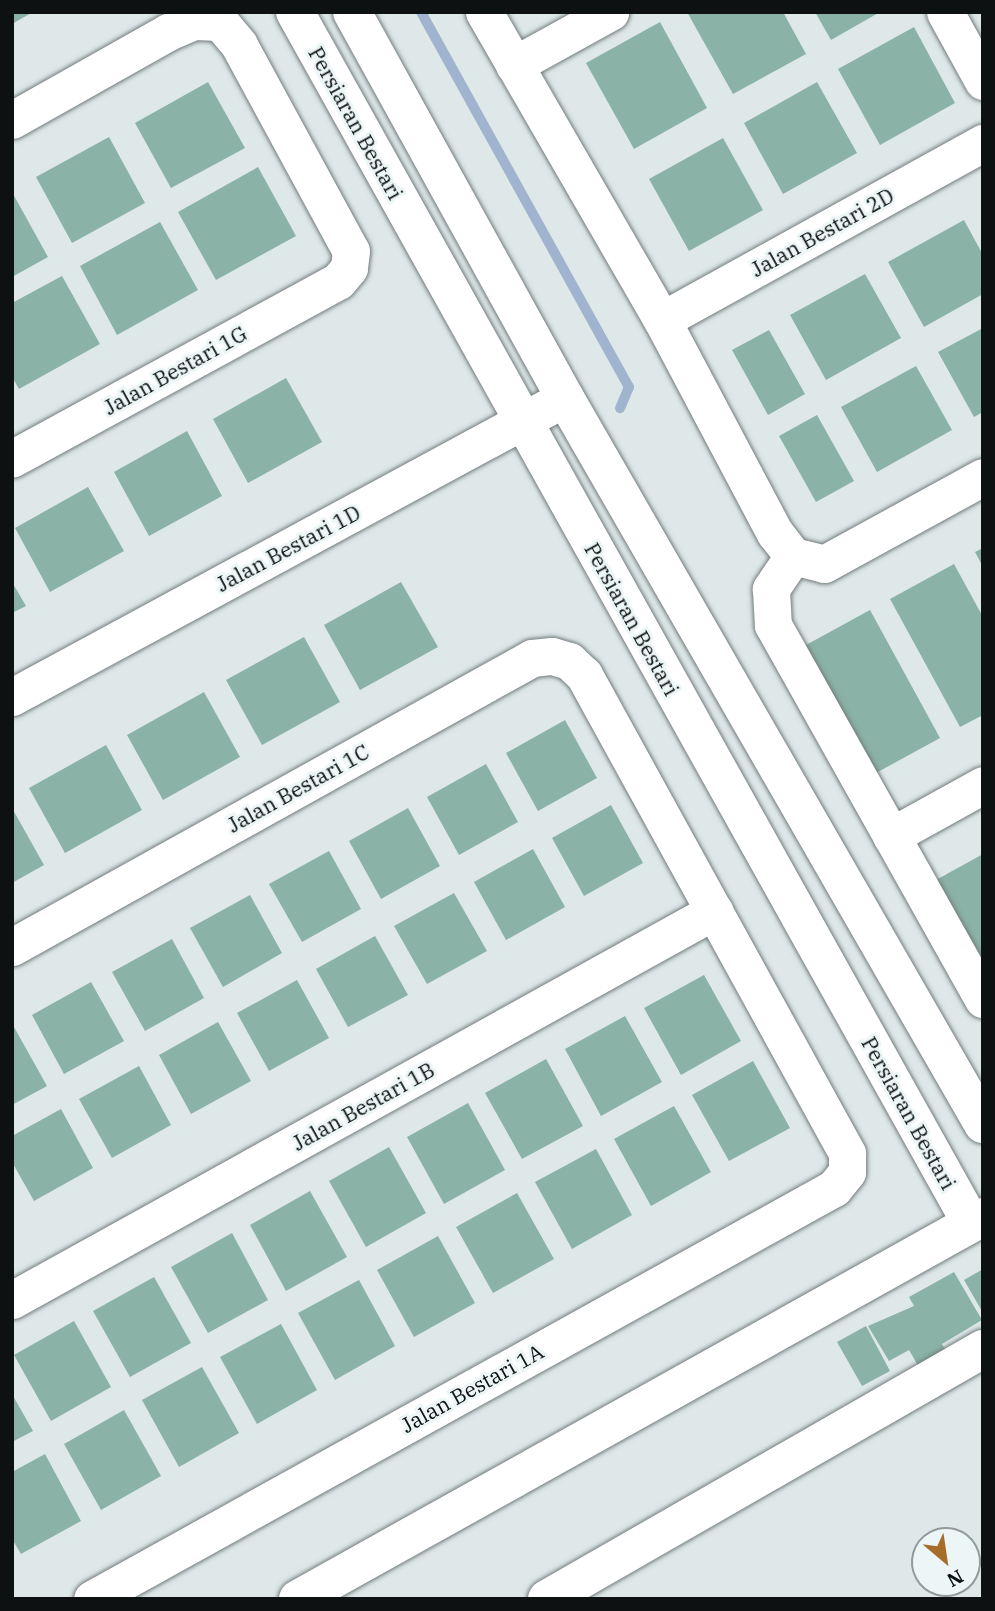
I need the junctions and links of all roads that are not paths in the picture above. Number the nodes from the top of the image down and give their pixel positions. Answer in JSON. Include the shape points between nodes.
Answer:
{"nodes":[{"id":1,"x":295,"y":12,"type":"edge"},
{"id":2,"x":352,"y":12,"type":"edge"},
{"id":3,"x":484,"y":12,"type":"edge"},
{"id":4,"x":610,"y":12,"type":"edge"},
{"id":5,"x":945,"y":12,"type":"edge"},
{"id":6,"x":514,"y":65,"type":"junction"},
{"id":7,"x":983,"y":81,"type":"edge"},
{"id":8,"x":12,"y":120,"type":"edge"},
{"id":9,"x":983,"y":143,"type":"edge"},
{"id":10,"x":662,"y":320,"type":"junction"},
{"id":11,"x":565,"y":398,"type":"junction"},
{"id":12,"x":521,"y":422,"type":"junction"},
{"id":13,"x":12,"y":459,"type":"edge"},
{"id":14,"x":983,"y":477,"type":"edge"},
{"id":15,"x":793,"y":556,"type":"junction"},
{"id":16,"x":12,"y":697,"type":"edge"},
{"id":17,"x":983,"y":785,"type":"edge"},
{"id":18,"x":891,"y":835,"type":"junction"},
{"id":19,"x":714,"y":911,"type":"junction"},
{"id":20,"x":12,"y":947,"type":"edge"},
{"id":21,"x":983,"y":999,"type":"edge"},
{"id":22,"x":983,"y":1124,"type":"edge"},
{"id":23,"x":977,"y":1220,"type":"edge"},
{"id":24,"x":12,"y":1300,"type":"edge"},
{"id":25,"x":983,"y":1349,"type":"edge"},
{"id":26,"x":92,"y":1599,"type":"edge"},
{"id":27,"x":298,"y":1599,"type":"edge"},
{"id":28,"x":547,"y":1599,"type":"edge"}],
"edges":[{"from":1,"to":12,"type":"street","name":"Persiaran Bestari"},
{"from":2,"to":11,"type":"street"},
{"from":3,"to":6,"type":"street"},
{"from":4,"to":6,"type":"street"},
{"from":5,"to":7,"type":"street"},
{"from":6,"to":10,"type":"street"},
{"from":8,"to":13,"type":"street","name":"Jalan Bestari 1G","via":[[168,32],[194,21],[220,22],[239,45],[351,251],[349,268],[338,281]]},
{"from":9,"to":10,"type":"street","name":"Jalan Bestari 2D"},
{"from":10,"to":15,"type":"street","via":[[775,533]]},
{"from":11,"to":12,"type":"street","name":"Jalan Bestari 1D"},
{"from":11,"to":22,"type":"street"},
{"from":12,"to":16,"type":"street","name":"Jalan Bestari 1D"},
{"from":12,"to":23,"type":"street","name":"Persiaran Bestari"},
{"from":14,"to":15,"type":"street","via":[[824,564]]},
{"from":15,"to":18,"type":"street","via":[[771,589],[773,625]]},
{"from":17,"to":18,"type":"street"},
{"from":18,"to":21,"type":"street"},
{"from":19,"to":20,"type":"street","name":"Jalan Bestari 1C","via":[[584,675],[569,661],[552,656],[532,658]]},
{"from":19,"to":24,"type":"street","name":"Jalan Bestari 1B"},
{"from":19,"to":26,"type":"street","name":"Jalan Bestari 1A","via":[[842,1138],[847,1172],[834,1188]]},
{"from":23,"to":27,"type":"street"},
{"from":25,"to":28,"type":"street"}]}
